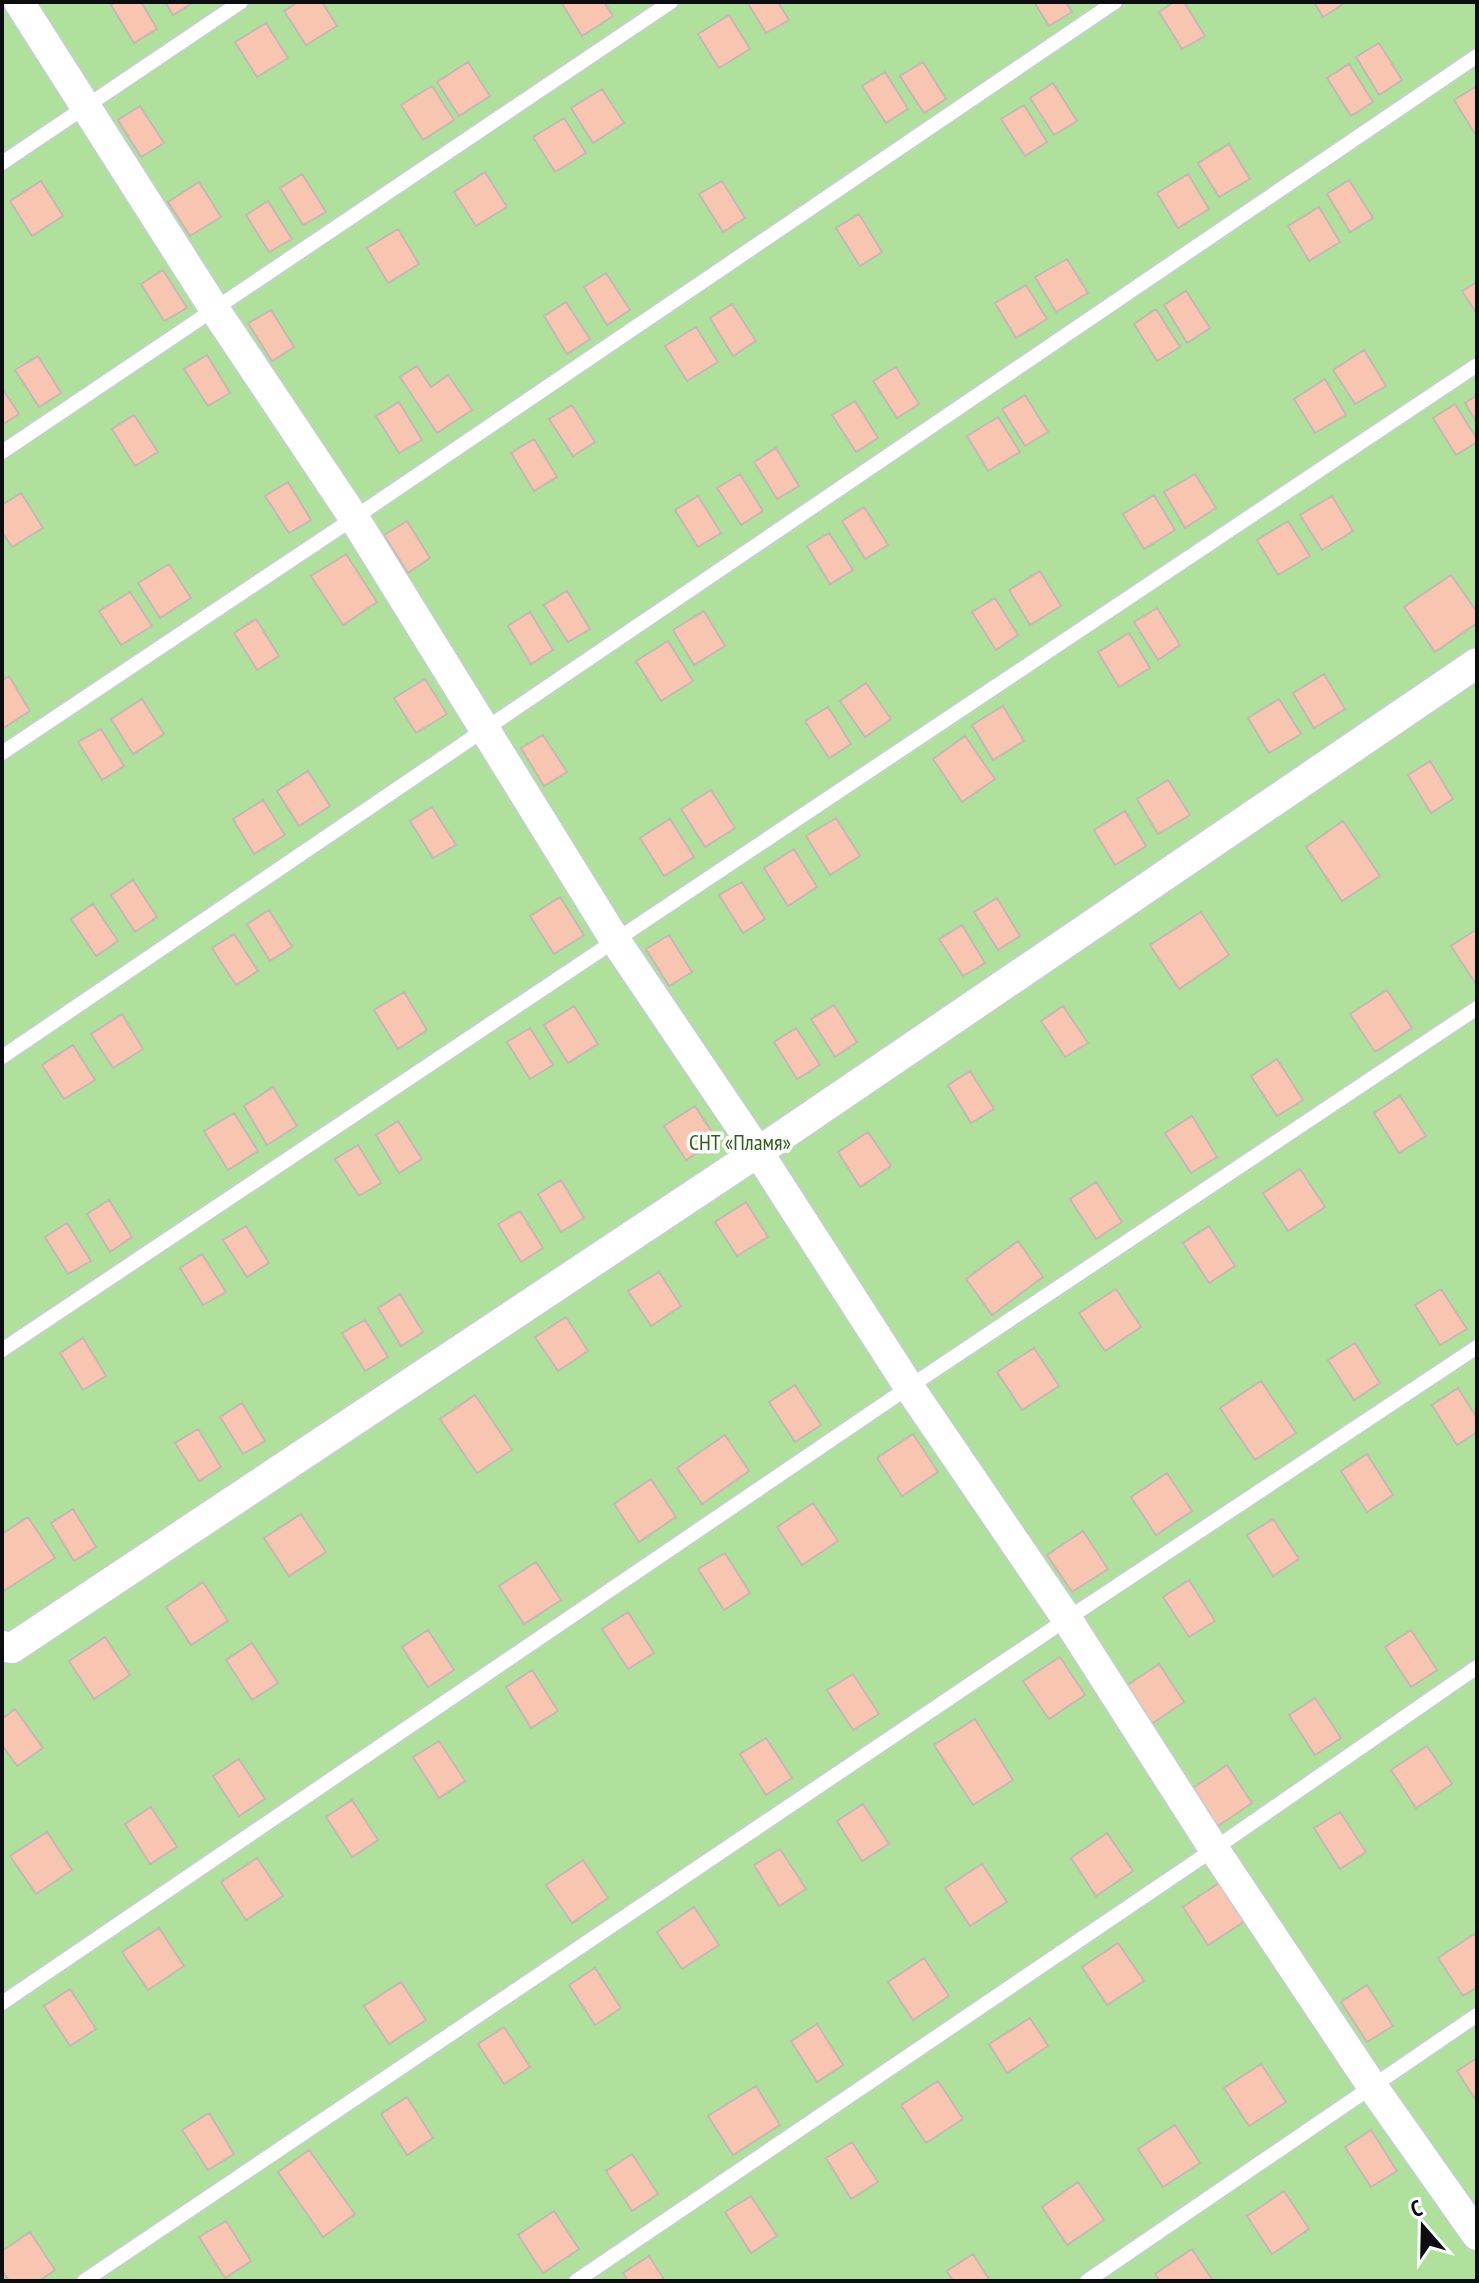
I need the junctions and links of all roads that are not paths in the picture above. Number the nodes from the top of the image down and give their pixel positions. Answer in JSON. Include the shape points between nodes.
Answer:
{"nodes":[{"id":1,"x":19,"y":2,"type":"edge"},
{"id":2,"x":241,"y":2,"type":"edge"},
{"id":3,"x":671,"y":2,"type":"edge"},
{"id":4,"x":1115,"y":2,"type":"edge"},
{"id":5,"x":1477,"y":56,"type":"edge"},
{"id":6,"x":87,"y":106,"type":"junction"},
{"id":7,"x":2,"y":163,"type":"edge"},
{"id":8,"x":215,"y":310,"type":"junction"},
{"id":9,"x":1477,"y":365,"type":"edge"},
{"id":10,"x":2,"y":452,"type":"edge"},
{"id":11,"x":354,"y":518,"type":"junction"},
{"id":12,"x":1477,"y":663,"type":"edge"},
{"id":13,"x":482,"y":729,"type":"junction"},
{"id":14,"x":2,"y":753,"type":"edge"},
{"id":15,"x":615,"y":940,"type":"junction"},
{"id":16,"x":1477,"y":1008,"type":"edge"},
{"id":17,"x":2,"y":1057,"type":"edge"},
{"id":18,"x":758,"y":1152,"type":"junction"},
{"id":19,"x":1477,"y":1347,"type":"edge"},
{"id":20,"x":2,"y":1350,"type":"edge"},
{"id":21,"x":909,"y":1387,"type":"junction"},
{"id":22,"x":1067,"y":1619,"type":"junction"},
{"id":23,"x":2,"y":1646,"type":"edge"},
{"id":24,"x":1477,"y":1667,"type":"edge"},
{"id":25,"x":1214,"y":1849,"type":"junction"},
{"id":26,"x":2,"y":2003,"type":"edge"},
{"id":27,"x":1477,"y":2015,"type":"edge"},
{"id":28,"x":1372,"y":2086,"type":"junction"},
{"id":29,"x":1477,"y":2235,"type":"edge"},
{"id":30,"x":84,"y":2281,"type":"edge"},
{"id":31,"x":576,"y":2281,"type":"edge"},
{"id":32,"x":1087,"y":2281,"type":"edge"}],
"edges":[{"from":1,"to":6,"type":"street"},
{"from":2,"to":6,"type":"lane"},
{"from":3,"to":8,"type":"lane"},
{"from":4,"to":11,"type":"lane"},
{"from":5,"to":13,"type":"lane"},
{"from":6,"to":7,"type":"lane"},
{"from":6,"to":8,"type":"street"},
{"from":8,"to":10,"type":"lane"},
{"from":8,"to":11,"type":"street"},
{"from":9,"to":15,"type":"lane"},
{"from":11,"to":13,"type":"street"},
{"from":11,"to":14,"type":"lane"},
{"from":12,"to":18,"type":"street"},
{"from":13,"to":15,"type":"street"},
{"from":13,"to":17,"type":"lane"},
{"from":15,"to":18,"type":"street"},
{"from":15,"to":20,"type":"lane"},
{"from":16,"to":21,"type":"lane"},
{"from":18,"to":21,"type":"street"},
{"from":18,"to":23,"type":"street","via":[[12,1648]]},
{"from":19,"to":22,"type":"lane"},
{"from":21,"to":22,"type":"street"},
{"from":21,"to":26,"type":"lane"},
{"from":22,"to":25,"type":"street"},
{"from":22,"to":30,"type":"lane"},
{"from":24,"to":25,"type":"lane"},
{"from":25,"to":28,"type":"street"},
{"from":25,"to":31,"type":"lane"},
{"from":27,"to":28,"type":"lane"},
{"from":28,"to":29,"type":"street"},
{"from":28,"to":32,"type":"lane"}]}
